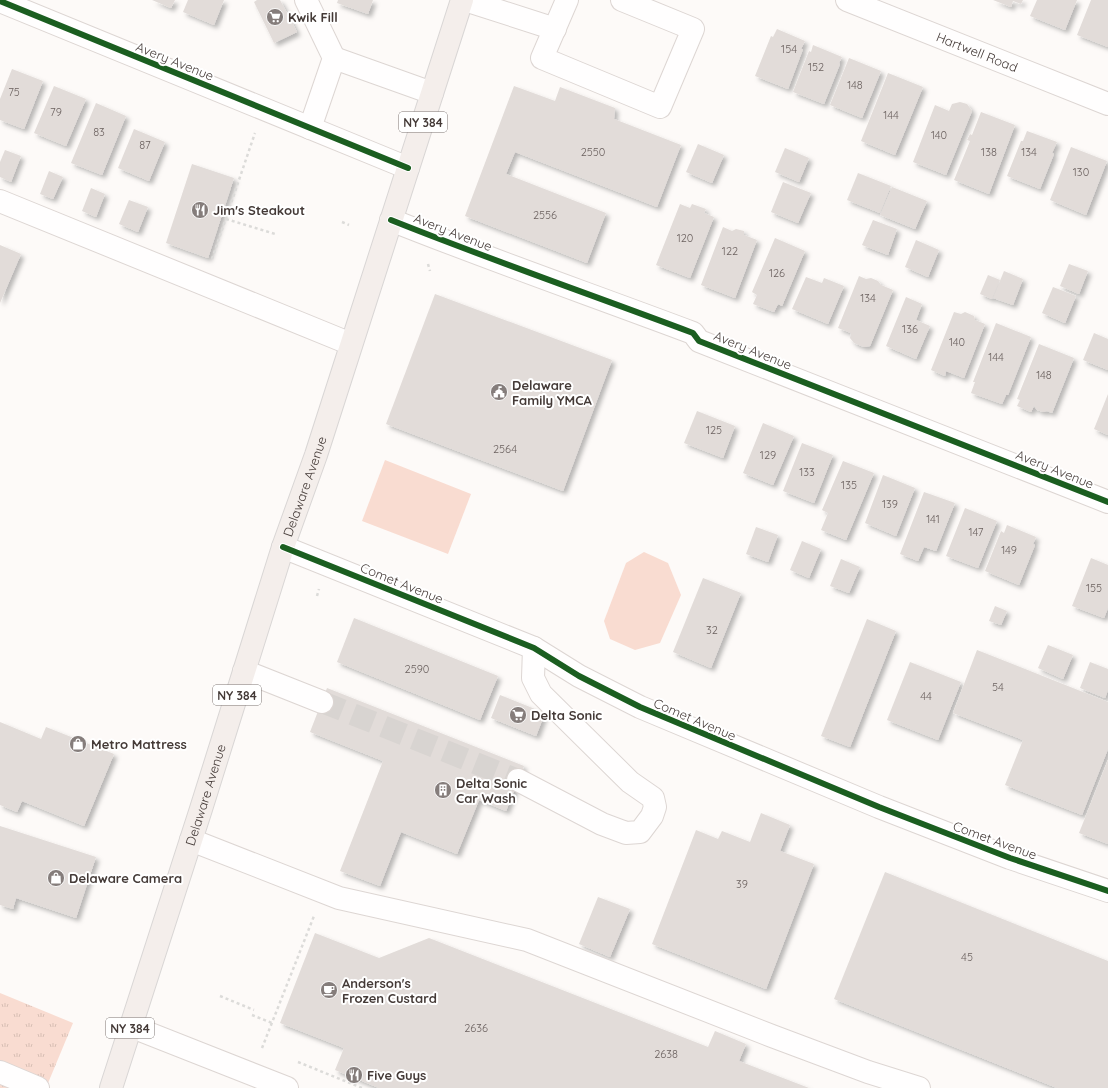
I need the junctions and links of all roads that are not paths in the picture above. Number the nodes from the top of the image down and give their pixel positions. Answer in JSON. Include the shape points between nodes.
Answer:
{"nodes":[{"id":1,"x":306,"y":0,"type":"edge"},
{"id":2,"x":463,"y":0,"type":"edge"},
{"id":3,"x":567,"y":0,"type":"edge"},
{"id":4,"x":622,"y":0,"type":"edge"},
{"id":5,"x":847,"y":0,"type":"edge"},
{"id":6,"x":0,"y":1,"type":"edge"},
{"id":7,"x":554,"y":29,"type":"junction"},
{"id":8,"x":334,"y":58,"type":"junction"},
{"id":9,"x":432,"y":94,"type":"junction"},
{"id":10,"x":1108,"y":104,"type":"edge"},
{"id":11,"x":310,"y":128,"type":"junction"},
{"id":12,"x":408,"y":168,"type":"junction"},
{"id":13,"x":0,"y":201,"type":"edge"},
{"id":14,"x":391,"y":220,"type":"junction"},
{"id":15,"x":351,"y":344,"type":"junction"},
{"id":16,"x":1108,"y":502,"type":"edge"},
{"id":17,"x":283,"y":547,"type":"junction"},
{"id":18,"x":534,"y":648,"type":"junction"},
{"id":19,"x":244,"y":671,"type":"junction"},
{"id":20,"x":322,"y":702,"type":"tunnel mouth"},
{"id":21,"x":518,"y":780,"type":"tunnel mouth"},
{"id":22,"x":191,"y":840,"type":"junction"},
{"id":23,"x":1108,"y":891,"type":"edge"},
{"id":24,"x":130,"y":1026,"type":"junction"},
{"id":25,"x":0,"y":1072,"type":"edge"},
{"id":26,"x":38,"y":1088,"type":"edge"},
{"id":27,"x":111,"y":1088,"type":"edge"},
{"id":28,"x":287,"y":1088,"type":"edge"},
{"id":29,"x":919,"y":1088,"type":"edge"}],
"edges":[{"from":1,"to":8,"type":"street"},
{"from":2,"to":7,"type":"street"},
{"from":2,"to":9,"type":"main road","name":"Delaware Avenue","number":"NY 384"},
{"from":3,"to":7,"type":"street"},
{"from":4,"to":7,"type":"street","via":[[693,29],[660,107],[542,58]]},
{"from":5,"to":10,"type":"street","name":"Hartwell Road"},
{"from":6,"to":11,"type":"street","name":"Avery Avenue"},
{"from":8,"to":9,"type":"street"},
{"from":8,"to":11,"type":"street"},
{"from":9,"to":12,"type":"main road","name":"Delaware Avenue","number":"NY 384"},
{"from":11,"to":12,"type":"street","name":"Avery Avenue"},
{"from":12,"to":14,"type":"main road","name":"Delaware Avenue","number":"NY 384"},
{"from":13,"to":15,"type":"street"},
{"from":14,"to":15,"type":"main road","name":"Delaware Avenue","number":"NY 384"},
{"from":14,"to":16,"type":"street","name":"Avery Avenue","via":[[692,333],[699,341]]},
{"from":15,"to":17,"type":"main road","name":"Delaware Avenue","number":"NY 384","via":[[316,455]]},
{"from":17,"to":18,"type":"street","name":"Comet Avenue"},
{"from":17,"to":19,"type":"main road","name":"Delaware Avenue","number":"NY 384"},
{"from":18,"to":21,"type":"street","via":[[533,678],[541,694],[630,782],[653,798],[655,806],[652,816],[640,832],[626,833],[602,824]]},
{"from":18,"to":23,"type":"street","name":"Comet Avenue","via":[[579,676],[640,708],[879,807],[1010,858]]},
{"from":19,"to":20,"type":"street"},
{"from":19,"to":22,"type":"main road","name":"Delaware Avenue","number":"NY 384"},
{"from":22,"to":24,"type":"main road","name":"Delaware Avenue","number":"NY 384"},
{"from":22,"to":29,"type":"street","via":[[339,898],[527,940],[772,1036]]},
{"from":24,"to":27,"type":"main road","name":"Delaware Avenue","number":"NY 384"},
{"from":24,"to":28,"type":"street"},
{"from":25,"to":26,"type":"street"}]}
